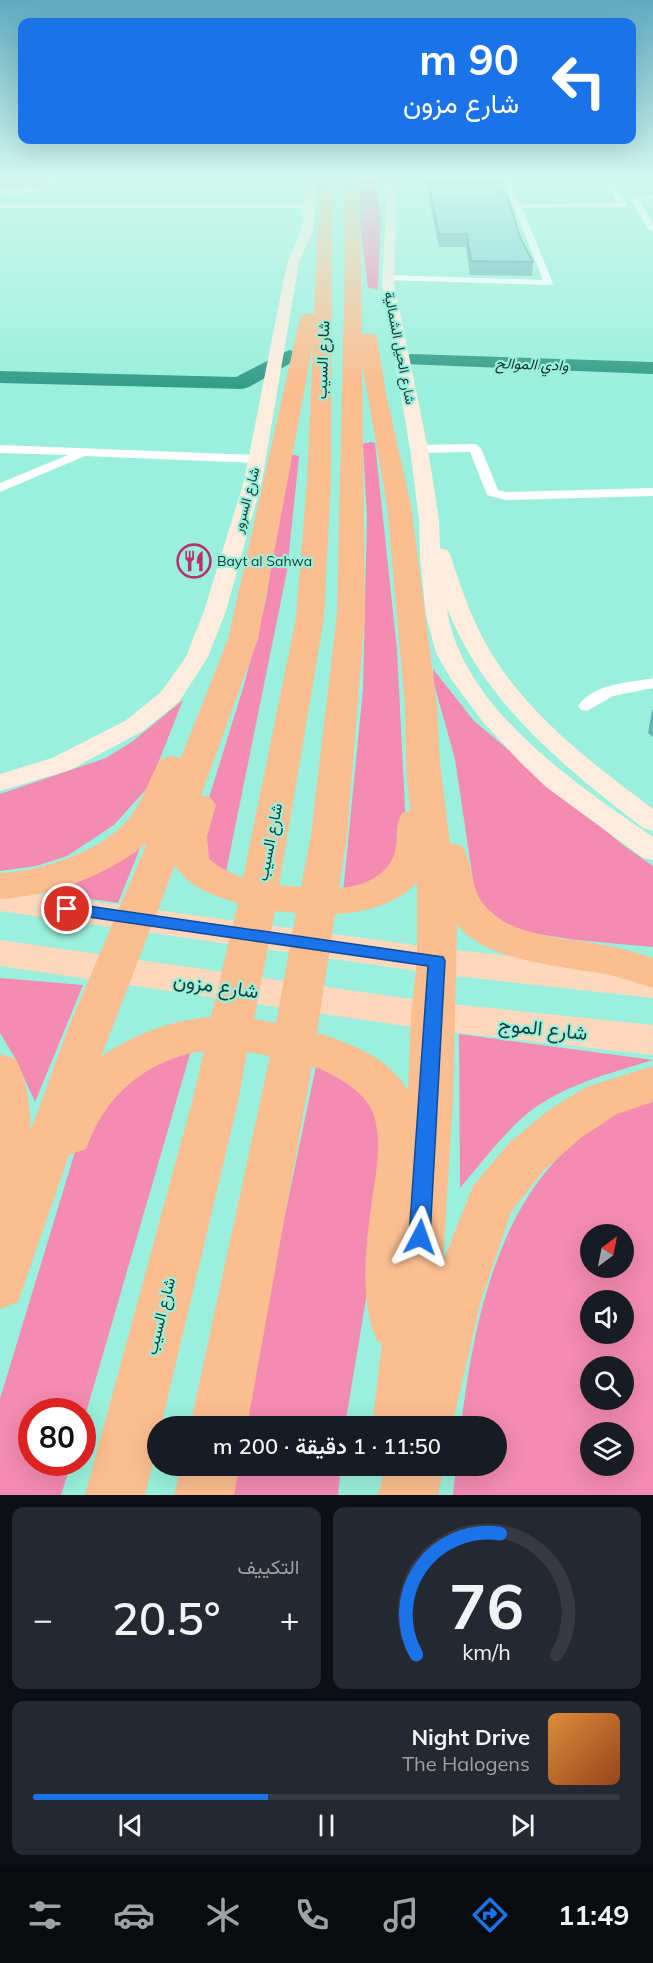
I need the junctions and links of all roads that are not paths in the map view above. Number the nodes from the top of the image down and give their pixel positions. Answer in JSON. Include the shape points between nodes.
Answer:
{"nodes":[{"id":1,"x":301,"y":245,"type":"edge"},
{"id":2,"x":325,"y":245,"type":"edge"},
{"id":3,"x":353,"y":245,"type":"edge"},
{"id":4,"x":390,"y":245,"type":"edge"},
{"id":5,"x":533,"y":245,"type":"edge"},
{"id":6,"x":353,"y":252,"type":"junction"},
{"id":7,"x":325,"y":277,"type":"junction"},
{"id":8,"x":388,"y":281,"type":"junction"},
{"id":9,"x":0,"y":449,"type":"edge"},
{"id":10,"x":419,"y":449,"type":"junction"},
{"id":11,"x":87,"y":452,"type":"junction"},
{"id":12,"x":257,"y":459,"type":"junction"},
{"id":13,"x":0,"y":488,"type":"edge"},
{"id":14,"x":653,"y":492,"type":"edge"},
{"id":15,"x":429,"y":519,"type":"junction"},
{"id":16,"x":243,"y":639,"type":"junction"},
{"id":17,"x":653,"y":683,"type":"edge"},
{"id":18,"x":587,"y":706,"type":"dead end"},
{"id":19,"x":215,"y":712,"type":"junction"},
{"id":20,"x":423,"y":751,"type":"junction"},
{"id":21,"x":529,"y":757,"type":"junction"},
{"id":22,"x":576,"y":763,"type":"junction"},
{"id":23,"x":0,"y":783,"type":"edge"},
{"id":24,"x":653,"y":822,"type":"edge"},
{"id":25,"x":653,"y":851,"type":"edge"},
{"id":26,"x":0,"y":886,"type":"edge"},
{"id":27,"x":0,"y":900,"type":"edge"},
{"id":28,"x":134,"y":918,"type":"junction"},
{"id":29,"x":0,"y":953,"type":"edge"},
{"id":30,"x":437,"y":961,"type":"junction"},
{"id":31,"x":113,"y":969,"type":"junction"},
{"id":32,"x":653,"y":973,"type":"edge"},
{"id":33,"x":653,"y":985,"type":"edge"},
{"id":34,"x":432,"y":1016,"type":"junction"},
{"id":35,"x":653,"y":1040,"type":"edge"},
{"id":36,"x":0,"y":1072,"type":"edge"},
{"id":37,"x":653,"y":1084,"type":"edge"},
{"id":38,"x":0,"y":1224,"type":"edge"},
{"id":39,"x":0,"y":1285,"type":"edge"},
{"id":40,"x":0,"y":1312,"type":"edge"},
{"id":41,"x":220,"y":1416,"type":"edge"},
{"id":42,"x":408,"y":1416,"type":"edge"},
{"id":43,"x":408,"y":1416,"type":"edge"},
{"id":44,"x":410,"y":1416,"type":"edge"},
{"id":45,"x":208,"y":1476,"type":"edge"},
{"id":46,"x":395,"y":1476,"type":"edge"},
{"id":47,"x":413,"y":1476,"type":"edge"},
{"id":48,"x":115,"y":1495,"type":"edge"},
{"id":49,"x":204,"y":1495,"type":"edge"},
{"id":50,"x":394,"y":1495,"type":"edge"},
{"id":51,"x":408,"y":1495,"type":"edge"}],
"edges":[{"from":1,"to":12,"type":"street","name":"شارع السرور","via":[[292,263]]},
{"from":2,"to":7,"type":"highway","name":"شارع السيب"},
{"from":3,"to":6,"type":"highway","name":"شارع السيب"},
{"from":4,"to":8,"type":"street","name":"شارع الحيل الشمالية"},
{"from":5,"to":8,"type":"street","via":[[549,283]]},
{"from":6,"to":20,"type":"highway","via":[[360,267],[376,394],[399,505]]},
{"from":6,"to":41,"type":"highway","name":"شارع السيب","via":[[351,614],[329,835],[283,1107]]},
{"from":7,"to":16,"type":"highway","via":[[301,352]]},
{"from":7,"to":48,"type":"highway","name":"شارع السيب","via":[[310,618],[271,835],[215,1102]]},
{"from":8,"to":10,"type":"street","name":"شارع الحيل الشمالية"},
{"from":9,"to":11,"type":"street"},
{"from":10,"to":14,"type":"street","via":[[475,447],[492,492],[505,496]]},
{"from":10,"to":15,"type":"street","name":"شارع الحيل الشمالية"},
{"from":11,"to":12,"type":"street"},
{"from":11,"to":13,"type":"street"},
{"from":12,"to":23,"type":"street","name":"شارع السرور","via":[[215,611],[197,657],[170,697],[134,726],[62,764]]},
{"from":15,"to":21,"type":"street","name":"شارع الحيل الشمالية","via":[[436,615],[447,653],[492,717]]},
{"from":15,"to":22,"type":"street","name":"شارع الحيل الشمالية","via":[[462,618],[481,656],[537,726]]},
{"from":16,"to":19,"type":"highway"},
{"from":16,"to":26,"type":"highway","via":[[214,674],[150,815],[135,834],[115,849],[65,872]]},
{"from":17,"to":18,"type":"street","via":[[603,694]]},
{"from":19,"to":20,"type":"highway","via":[[213,748],[188,850],[194,866],[217,884],[264,896],[330,902],[360,898],[390,886],[404,874],[414,857],[415,802]]},
{"from":19,"to":28,"type":"highway"},
{"from":20,"to":30,"type":"highway","via":[[437,894]]},
{"from":20,"to":32,"type":"highway","via":[[442,774],[454,888],[482,927],[518,942]]},
{"from":21,"to":22,"type":"street","via":[[552,763]]},
{"from":21,"to":25,"type":"street","name":"شارع الحيل الشمالية","via":[[555,781]]},
{"from":22,"to":24,"type":"street","name":"شارع الحيل الشمالية"},
{"from":27,"to":28,"type":"main road"},
{"from":28,"to":30,"type":"main road"},
{"from":28,"to":31,"type":"highway"},
{"from":29,"to":31,"type":"main road","name":"شارع مزون"},
{"from":30,"to":33,"type":"main road"},
{"from":30,"to":34,"type":"highway"},
{"from":31,"to":34,"type":"main road","name":"شارع مزون"},
{"from":31,"to":39,"type":"highway"},
{"from":34,"to":35,"type":"main road","name":"شارع الموج"},
{"from":34,"to":42,"type":"highway"},
{"from":36,"to":38,"type":"highway","via":[[7,1113],[8,1186]]},
{"from":37,"to":44,"type":"highway","via":[[602,1100],[566,1123],[527,1156],[490,1201]]},
{"from":40,"to":43,"type":"highway","via":[[42,1216],[72,1126],[88,1097],[109,1074],[136,1055],[191,1035],[227,1033],[298,1044],[327,1052],[361,1070],[382,1089],[395,1111],[401,1133],[401,1165],[393,1287]]},
{"from":45,"to":49,"type":"highway"},
{"from":46,"to":50,"type":"highway"},
{"from":47,"to":51,"type":"highway"}]}
